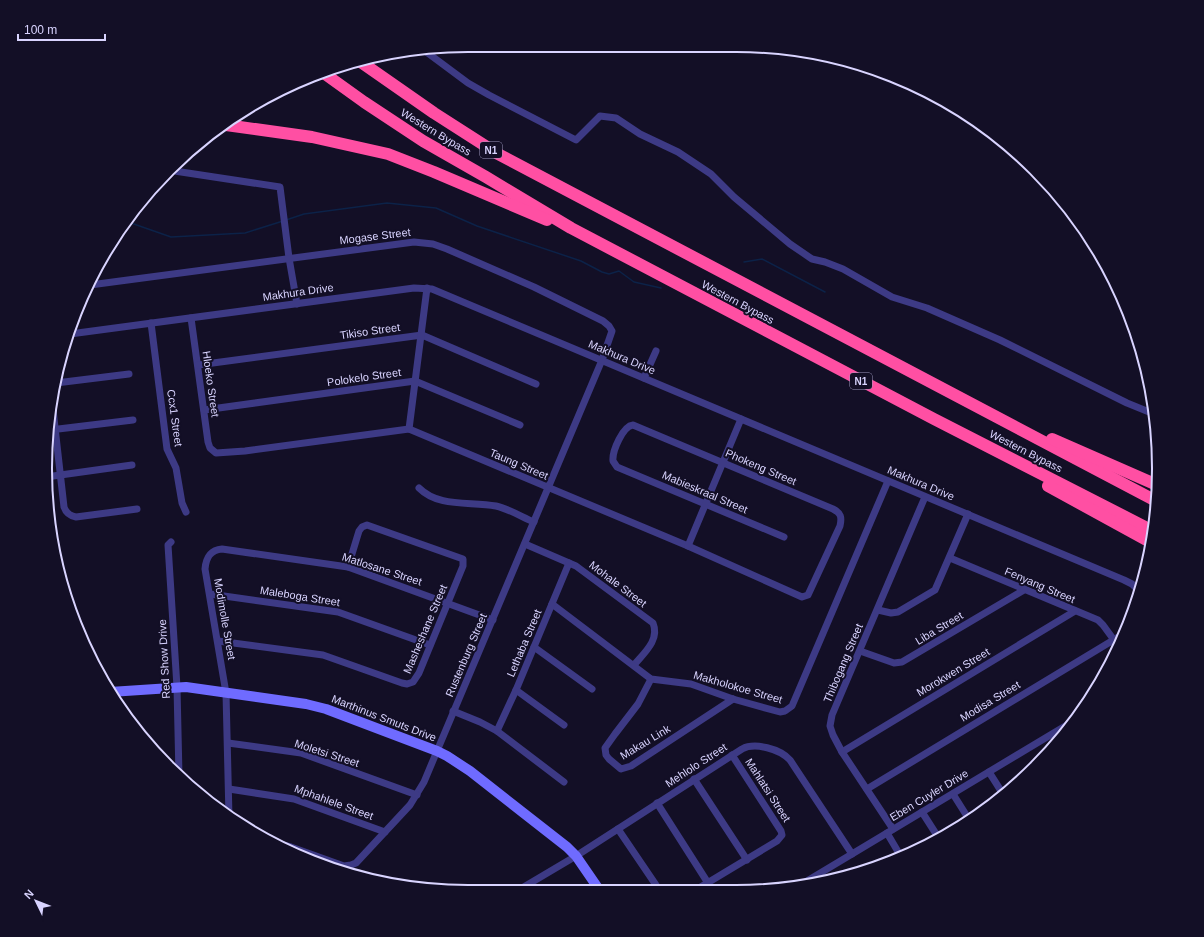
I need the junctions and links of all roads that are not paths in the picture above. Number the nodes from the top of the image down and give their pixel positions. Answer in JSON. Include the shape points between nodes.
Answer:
{"nodes":[{"id":1,"x":429,"y":54,"type":"edge"},
{"id":2,"x":375,"y":63,"type":"edge"},
{"id":3,"x":365,"y":65,"type":"edge"},
{"id":4,"x":328,"y":77,"type":"edge"},
{"id":5,"x":434,"y":113,"type":"junction"},
{"id":6,"x":232,"y":126,"type":"edge"},
{"id":7,"x":177,"y":171,"type":"edge"},
{"id":8,"x":571,"y":228,"type":"junction"},
{"id":9,"x":289,"y":258,"type":"junction"},
{"id":10,"x":95,"y":284,"type":"edge"},
{"id":11,"x":427,"y":288,"type":"junction"},
{"id":12,"x":297,"y":304,"type":"junction"},
{"id":13,"x":191,"y":318,"type":"junction"},
{"id":14,"x":151,"y":323,"type":"junction"},
{"id":15,"x":75,"y":333,"type":"edge"},
{"id":16,"x":422,"y":335,"type":"junction"},
{"id":17,"x":656,"y":351,"type":"dead end"},
{"id":18,"x":602,"y":360,"type":"junction"},
{"id":19,"x":198,"y":364,"type":"junction"},
{"id":20,"x":129,"y":374,"type":"dead end"},
{"id":21,"x":644,"y":378,"type":"junction"},
{"id":22,"x":415,"y":381,"type":"junction"},
{"id":23,"x":61,"y":382,"type":"edge"},
{"id":24,"x":536,"y":384,"type":"dead end"},
{"id":25,"x":954,"y":395,"type":"junction"},
{"id":26,"x":204,"y":410,"type":"junction"},
{"id":27,"x":1148,"y":411,"type":"edge"},
{"id":28,"x":741,"y":419,"type":"junction"},
{"id":29,"x":934,"y":419,"type":"junction"},
{"id":30,"x":133,"y":420,"type":"dead end"},
{"id":31,"x":520,"y":425,"type":"dead end"},
{"id":32,"x":54,"y":429,"type":"edge"},
{"id":33,"x":409,"y":429,"type":"junction"},
{"id":34,"x":54,"y":434,"type":"edge"},
{"id":35,"x":723,"y":463,"type":"junction"},
{"id":36,"x":132,"y":465,"type":"dead end"},
{"id":37,"x":617,"y":467,"type":"joint"},
{"id":38,"x":61,"y":475,"type":"junction"},
{"id":39,"x":52,"y":476,"type":"edge"},
{"id":40,"x":888,"y":481,"type":"junction"},
{"id":41,"x":1151,"y":483,"type":"edge"},
{"id":42,"x":419,"y":488,"type":"dead end"},
{"id":43,"x":548,"y":488,"type":"junction"},
{"id":44,"x":926,"y":497,"type":"junction"},
{"id":45,"x":1151,"y":498,"type":"edge"},
{"id":46,"x":705,"y":505,"type":"junction"},
{"id":47,"x":137,"y":509,"type":"dead end"},
{"id":48,"x":186,"y":512,"type":"dead end"},
{"id":49,"x":968,"y":514,"type":"junction"},
{"id":50,"x":534,"y":522,"type":"junction"},
{"id":51,"x":1147,"y":528,"type":"edge"},
{"id":52,"x":784,"y":537,"type":"dead end"},
{"id":53,"x":1146,"y":539,"type":"edge"},
{"id":54,"x":171,"y":542,"type":"dead end"},
{"id":55,"x":525,"y":544,"type":"junction"},
{"id":56,"x":688,"y":546,"type":"junction"},
{"id":57,"x":213,"y":551,"type":"joint"},
{"id":58,"x":950,"y":558,"type":"junction"},
{"id":59,"x":569,"y":563,"type":"junction"},
{"id":60,"x":348,"y":568,"type":"junction"},
{"id":61,"x":1135,"y":587,"type":"edge"},
{"id":62,"x":1024,"y":590,"type":"junction"},
{"id":63,"x":210,"y":594,"type":"junction"},
{"id":64,"x":802,"y":597,"type":"joint"},
{"id":65,"x":448,"y":604,"type":"junction"},
{"id":66,"x":552,"y":604,"type":"junction"},
{"id":67,"x":878,"y":610,"type":"junction"},
{"id":68,"x":1074,"y":611,"type":"junction"},
{"id":69,"x":493,"y":620,"type":"junction"},
{"id":70,"x":1114,"y":640,"type":"joint"},
{"id":71,"x":218,"y":641,"type":"junction"},
{"id":72,"x":430,"y":645,"type":"junction"},
{"id":73,"x":534,"y":647,"type":"junction"},
{"id":74,"x":860,"y":651,"type":"junction"},
{"id":75,"x":634,"y":665,"type":"junction"},
{"id":76,"x":650,"y":678,"type":"junction"},
{"id":77,"x":177,"y":688,"type":"junction"},
{"id":78,"x":592,"y":689,"type":"dead end"},
{"id":79,"x":516,"y":690,"type":"junction"},
{"id":80,"x":117,"y":692,"type":"edge"},
{"id":81,"x":226,"y":693,"type":"junction"},
{"id":82,"x":733,"y":699,"type":"junction"},
{"id":83,"x":453,"y":711,"type":"junction"},
{"id":84,"x":564,"y":725,"type":"dead end"},
{"id":85,"x":1060,"y":729,"type":"edge"},
{"id":86,"x":497,"y":731,"type":"junction"},
{"id":87,"x":228,"y":743,"type":"junction"},
{"id":88,"x":437,"y":751,"type":"junction"},
{"id":89,"x":842,"y":752,"type":"junction"},
{"id":90,"x":732,"y":755,"type":"junction"},
{"id":91,"x":179,"y":768,"type":"edge"},
{"id":92,"x":989,"y":772,"type":"junction"},
{"id":93,"x":694,"y":779,"type":"junction"},
{"id":94,"x":564,"y":782,"type":"dead end"},
{"id":95,"x":229,"y":789,"type":"junction"},
{"id":96,"x":867,"y":789,"type":"junction"},
{"id":97,"x":1000,"y":790,"type":"edge"},
{"id":98,"x":953,"y":794,"type":"junction"},
{"id":99,"x":417,"y":795,"type":"junction"},
{"id":100,"x":657,"y":803,"type":"junction"},
{"id":101,"x":229,"y":809,"type":"edge"},
{"id":102,"x":922,"y":812,"type":"junction"},
{"id":103,"x":966,"y":815,"type":"edge"},
{"id":104,"x":618,"y":829,"type":"junction"},
{"id":105,"x":890,"y":831,"type":"junction"},
{"id":106,"x":385,"y":832,"type":"junction"},
{"id":107,"x":936,"y":833,"type":"edge"},
{"id":108,"x":898,"y":852,"type":"edge"},
{"id":109,"x":852,"y":854,"type":"junction"},
{"id":110,"x":576,"y":856,"type":"junction"},
{"id":111,"x":326,"y":860,"type":"edge"},
{"id":112,"x":747,"y":860,"type":"junction"},
{"id":113,"x":339,"y":864,"type":"edge"},
{"id":114,"x":345,"y":866,"type":"edge"},
{"id":115,"x":813,"y":878,"type":"edge"},
{"id":116,"x":708,"y":883,"type":"junction"},
{"id":117,"x":527,"y":885,"type":"edge"},
{"id":118,"x":596,"y":885,"type":"edge"},
{"id":119,"x":656,"y":885,"type":"edge"},
{"id":120,"x":704,"y":885,"type":"edge"}],
"edges":[{"from":1,"to":27,"type":"street","via":[[468,83],[576,140],[600,116],[616,118],[640,134],[678,152],[711,174],[734,197],[812,259],[843,269],[892,297],[927,308],[1000,340]]},
{"from":2,"to":5,"type":"highway"},
{"from":3,"to":5,"type":"highway","name":"Western Bypass","number":"N1"},
{"from":4,"to":8,"type":"highway","name":"Western Bypass","number":"N1","via":[[423,141]]},
{"from":5,"to":25,"type":"highway","name":"Western Bypass","number":"N1","via":[[498,154]]},
{"from":6,"to":8,"type":"highway","via":[[312,137],[388,154],[540,218]]},
{"from":7,"to":9,"type":"street","via":[[280,187]]},
{"from":8,"to":29,"type":"highway","name":"Western Bypass","number":"N1"},
{"from":9,"to":10,"type":"street","name":"Mogase Street"},
{"from":9,"to":12,"type":"street"},
{"from":9,"to":18,"type":"street","name":"Mogase Street","via":[[407,242],[433,244],[534,287],[603,321],[612,331]]},
{"from":11,"to":12,"type":"street","name":"Makhura Drive"},
{"from":11,"to":16,"type":"street"},
{"from":11,"to":18,"type":"street","name":"Makhura Drive","via":[[442,292]]},
{"from":12,"to":13,"type":"street","name":"Makhura Drive"},
{"from":13,"to":14,"type":"street","name":"Makhura Drive"},
{"from":13,"to":19,"type":"street","name":"Hloeko Street"},
{"from":14,"to":15,"type":"street","name":"Makhura Drive"},
{"from":14,"to":48,"type":"street","name":"Ccx1 Street","via":[[167,449],[176,468]]},
{"from":16,"to":19,"type":"street","name":"Tikiso Street"},
{"from":16,"to":22,"type":"street"},
{"from":16,"to":24,"type":"street"},
{"from":17,"to":21,"type":"street"},
{"from":18,"to":21,"type":"street","name":"Makhura Drive"},
{"from":18,"to":43,"type":"street","name":"Rustenburg Street"},
{"from":19,"to":26,"type":"street","name":"Hloeko Street"},
{"from":20,"to":23,"type":"street"},
{"from":21,"to":28,"type":"street","name":"Makhura Drive"},
{"from":22,"to":26,"type":"street","name":"Polokelo Street"},
{"from":22,"to":31,"type":"street","name":"Polokelo Street"},
{"from":22,"to":33,"type":"street"},
{"from":25,"to":41,"type":"highway"},
{"from":25,"to":45,"type":"highway","name":"Western Bypass","number":"N1"},
{"from":26,"to":33,"type":"street","name":"Hloeko Street","via":[[210,448],[221,454]]},
{"from":28,"to":35,"type":"street"},
{"from":28,"to":40,"type":"street","name":"Makhura Drive"},
{"from":29,"to":51,"type":"highway","name":"Western Bypass","number":"N1"},
{"from":29,"to":53,"type":"highway","via":[[981,449]]},
{"from":30,"to":32,"type":"street"},
{"from":33,"to":43,"type":"street","name":"Taung Street"},
{"from":34,"to":38,"type":"street"},
{"from":35,"to":37,"type":"street","name":"Phokeng Street","via":[[632,425],[625,428],[614,451],[613,461]]},
{"from":35,"to":46,"type":"street"},
{"from":35,"to":64,"type":"street","name":"Phokeng Street","via":[[840,514],[840,526],[813,588],[808,596]]},
{"from":36,"to":38,"type":"street"},
{"from":37,"to":46,"type":"street","name":"Mabieskraal Street"},
{"from":38,"to":39,"type":"street"},
{"from":38,"to":47,"type":"street","via":[[65,510],[72,516]]},
{"from":40,"to":44,"type":"street","name":"Makhura Drive"},
{"from":40,"to":82,"type":"street","name":"Makholokoe Street","via":[[792,706],[780,712]]},
{"from":42,"to":50,"type":"street","via":[[434,498],[494,506]]},
{"from":43,"to":50,"type":"street","name":"Rustenburg Street"},
{"from":43,"to":56,"type":"street","name":"Taung Street"},
{"from":44,"to":49,"type":"street","name":"Makhura Drive"},
{"from":44,"to":67,"type":"street","name":"Thibogang Street"},
{"from":46,"to":52,"type":"street","name":"Mabieskraal Street"},
{"from":46,"to":56,"type":"street"},
{"from":49,"to":58,"type":"street"},
{"from":49,"to":61,"type":"street","name":"Makhura Drive"},
{"from":50,"to":55,"type":"street","name":"Rustenburg Street"},
{"from":54,"to":77,"type":"street","name":"Red Show Drive","via":[[168,545]]},
{"from":55,"to":59,"type":"street","name":"Mohale Street"},
{"from":55,"to":69,"type":"street","name":"Rustenburg Street"},
{"from":56,"to":64,"type":"street","name":"Taung Street"},
{"from":57,"to":60,"type":"street","name":"Matlosane Street","via":[[222,549]]},
{"from":57,"to":63,"type":"street","name":"Modimolle Street","via":[[206,564]]},
{"from":58,"to":62,"type":"street","name":"Fenyang Street"},
{"from":58,"to":67,"type":"street","via":[[932,593],[898,612]]},
{"from":59,"to":66,"type":"street","name":"Lethaba Street"},
{"from":59,"to":75,"type":"street","name":"Mohale Street","via":[[653,624],[653,640]]},
{"from":60,"to":65,"type":"street","name":"Matlosane Street"},
{"from":60,"to":65,"type":"street","name":"Masheshane Street","via":[[359,531],[367,525],[462,558],[463,566]]},
{"from":62,"to":68,"type":"street","name":"Fenyang Street"},
{"from":62,"to":74,"type":"street","name":"Liba Street","via":[[902,662],[894,664]]},
{"from":63,"to":71,"type":"street","name":"Modimolle Street"},
{"from":63,"to":72,"type":"street","name":"Maleboga Street","via":[[338,612]]},
{"from":65,"to":69,"type":"street","name":"Matlosane Street"},
{"from":65,"to":72,"type":"street","name":"Masheshane Street"},
{"from":66,"to":73,"type":"street","name":"Lethaba Street"},
{"from":66,"to":75,"type":"street"},
{"from":67,"to":74,"type":"street","name":"Thibogang Street"},
{"from":68,"to":70,"type":"street","name":"Fenyang Street","via":[[1101,622]]},
{"from":68,"to":89,"type":"street","name":"Morokwen Street"},
{"from":69,"to":83,"type":"street","name":"Rustenburg Street"},
{"from":70,"to":96,"type":"street","name":"Modisa Street"},
{"from":71,"to":72,"type":"street","name":"Masheshane Street","via":[[323,655],[407,684],[416,679]]},
{"from":71,"to":81,"type":"street","name":"Modimolle Street"},
{"from":73,"to":78,"type":"street"},
{"from":73,"to":79,"type":"street","name":"Lethaba Street"},
{"from":74,"to":89,"type":"street","name":"Thibogang Street","via":[[830,722],[831,731]]},
{"from":75,"to":76,"type":"street"},
{"from":76,"to":82,"type":"street","name":"Makholokoe Street","via":[[692,684]]},
{"from":76,"to":82,"type":"street","name":"Makau Link","via":[[638,704],[606,748],[606,755],[621,769],[631,766]]},
{"from":77,"to":80,"type":"street","name":"Marthinus Smuts Drive"},
{"from":77,"to":81,"type":"street","name":"Marthinus Smuts Drive"},
{"from":77,"to":91,"type":"street","name":"Red Show Drive"},
{"from":79,"to":84,"type":"street"},
{"from":79,"to":86,"type":"street","name":"Lethaba Street"},
{"from":81,"to":87,"type":"street"},
{"from":81,"to":88,"type":"street","name":"Marthinus Smuts Drive","via":[[316,706]]},
{"from":83,"to":86,"type":"street"},
{"from":83,"to":88,"type":"street","name":"Rustenburg Street"},
{"from":85,"to":92,"type":"street","name":"Eben Cuyler Drive"},
{"from":86,"to":94,"type":"street"},
{"from":87,"to":95,"type":"street"},
{"from":87,"to":99,"type":"street","name":"Moletsi Street","via":[[301,754]]},
{"from":88,"to":99,"type":"street","name":"Rustenburg Street"},
{"from":88,"to":110,"type":"street","name":"Marthinus Smuts Drive","via":[[470,771]]},
{"from":89,"to":96,"type":"street","name":"Thibogang Street"},
{"from":90,"to":93,"type":"street","name":"Mehlolo Street"},
{"from":90,"to":109,"type":"street","name":"Mehlolo Street","via":[[745,747],[756,746],[786,755]]},
{"from":90,"to":112,"type":"street","name":"Mahlatsi Street","via":[[782,833],[777,841]]},
{"from":92,"to":97,"type":"street"},
{"from":92,"to":98,"type":"street","name":"Eben Cuyler Drive"},
{"from":93,"to":100,"type":"street","name":"Mehlolo Street"},
{"from":93,"to":112,"type":"street"},
{"from":95,"to":101,"type":"street"},
{"from":95,"to":106,"type":"street","name":"Mphahlele Street","via":[[294,799]]},
{"from":96,"to":105,"type":"street","name":"Thibogang Street"},
{"from":98,"to":102,"type":"street","name":"Eben Cuyler Drive"},
{"from":98,"to":103,"type":"street"},
{"from":99,"to":106,"type":"street","name":"Rustenburg Street"},
{"from":100,"to":104,"type":"street","name":"Mehlolo Street"},
{"from":100,"to":116,"type":"street"},
{"from":102,"to":105,"type":"street","name":"Eben Cuyler Drive"},
{"from":102,"to":107,"type":"street"},
{"from":104,"to":110,"type":"street","name":"Mehlolo Street"},
{"from":104,"to":119,"type":"street"},
{"from":105,"to":108,"type":"street","name":"Thibogang Street"},
{"from":105,"to":109,"type":"street","name":"Eben Cuyler Drive"},
{"from":106,"to":114,"type":"street","name":"Rustenburg Street","via":[[356,863]]},
{"from":109,"to":115,"type":"street","name":"Eben Cuyler Drive"},
{"from":110,"to":117,"type":"street","name":"Mehlolo Street"},
{"from":110,"to":118,"type":"street","name":"Marthinus Smuts Drive"},
{"from":111,"to":113,"type":"street","name":"Rustenburg Street"},
{"from":112,"to":116,"type":"street","name":"Mahlatsi Street"},
{"from":116,"to":120,"type":"street","name":"Mahlatsi Street"}]}
